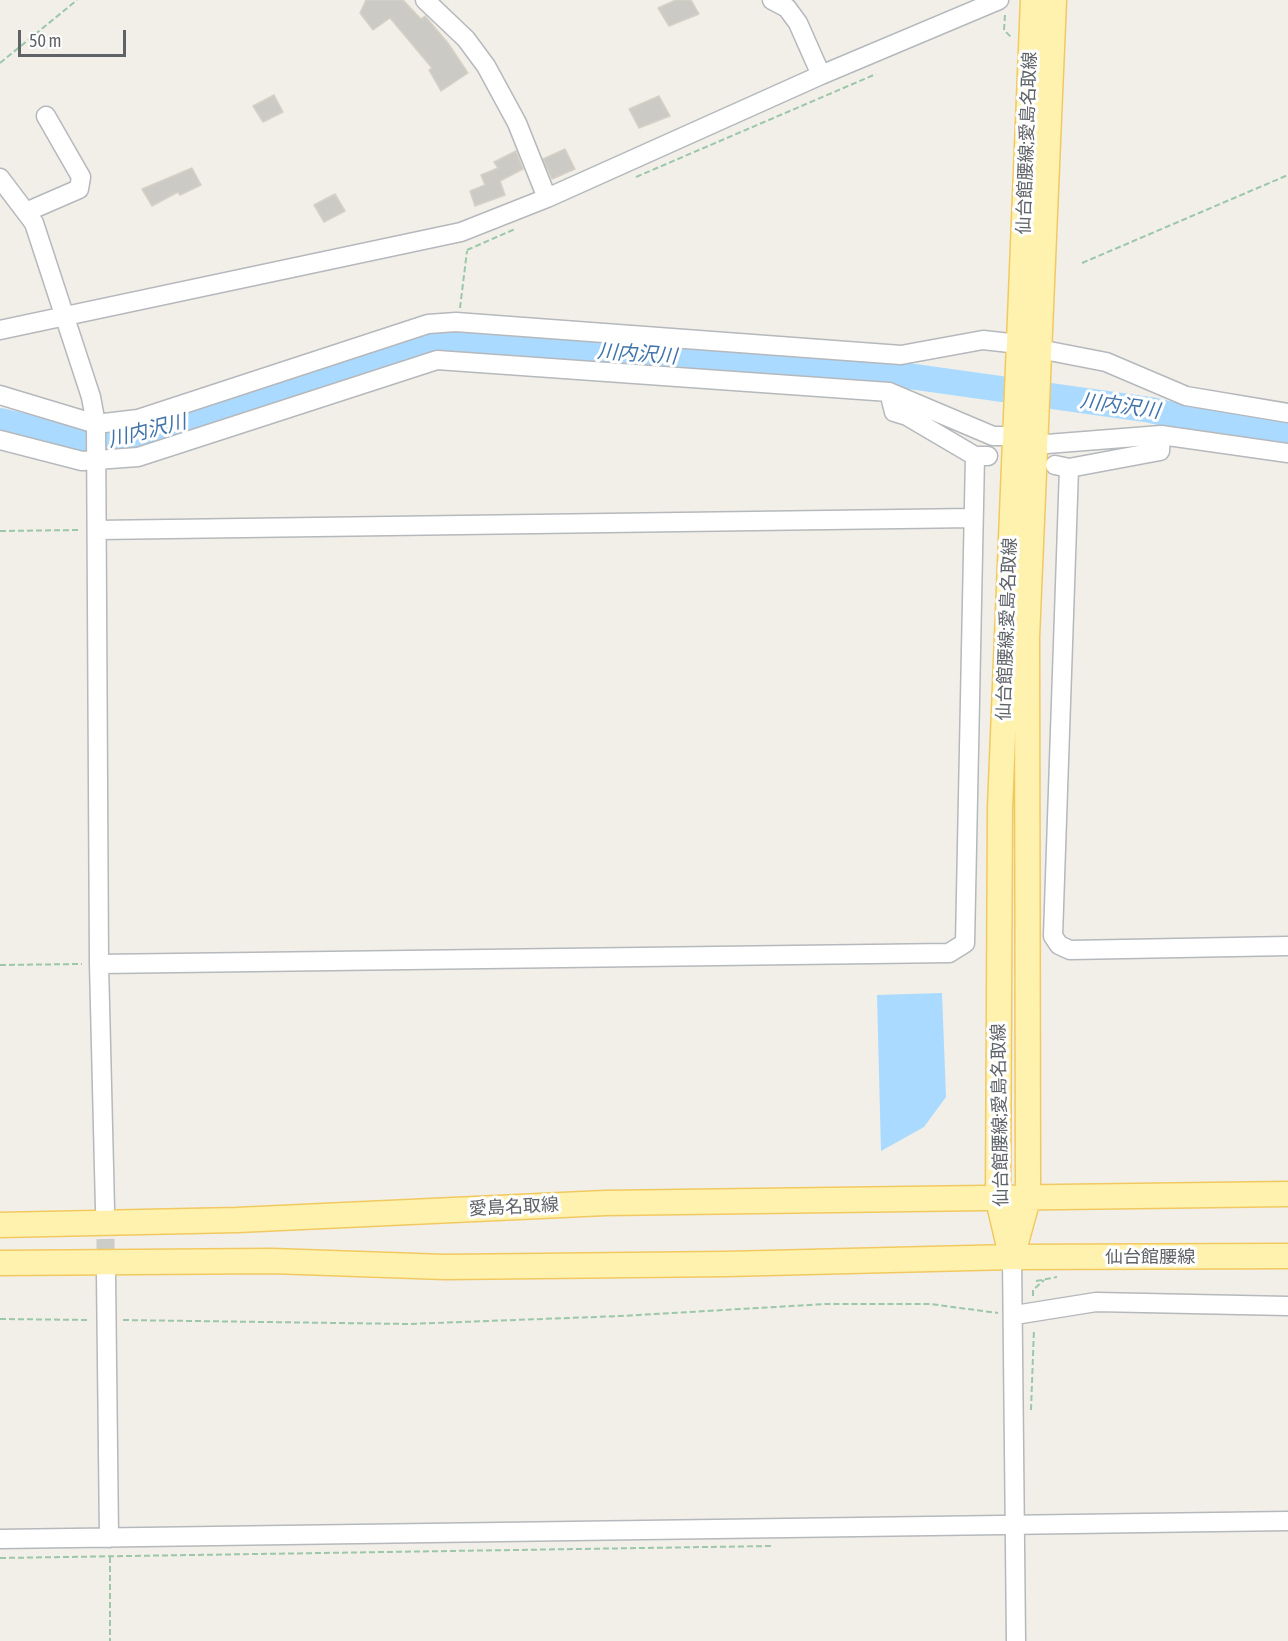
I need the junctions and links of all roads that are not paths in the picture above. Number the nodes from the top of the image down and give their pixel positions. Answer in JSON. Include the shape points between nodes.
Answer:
{"nodes":[{"id":1,"x":425,"y":0,"type":"edge"},
{"id":2,"x":772,"y":0,"type":"edge"},
{"id":3,"x":999,"y":0,"type":"edge"},
{"id":4,"x":1032,"y":0,"type":"edge"},
{"id":5,"x":1054,"y":0,"type":"edge"},
{"id":6,"x":821,"y":75,"type":"junction"},
{"id":7,"x":46,"y":116,"type":"dead end"},
{"id":8,"x":0,"y":178,"type":"edge"},
{"id":9,"x":547,"y":198,"type":"junction"},
{"id":10,"x":26,"y":212,"type":"junction"},
{"id":11,"x":63,"y":315,"type":"junction"},
{"id":12,"x":0,"y":330,"type":"edge"},
{"id":13,"x":1029,"y":355,"type":"junction"},
{"id":14,"x":889,"y":392,"type":"junction"},
{"id":15,"x":0,"y":395,"type":"edge"},
{"id":16,"x":1288,"y":413,"type":"edge"},
{"id":17,"x":95,"y":428,"type":"junction"},
{"id":18,"x":1024,"y":432,"type":"junction"},
{"id":19,"x":1161,"y":435,"type":"junction"},
{"id":20,"x":0,"y":440,"type":"edge"},
{"id":21,"x":1288,"y":453,"type":"edge"},
{"id":22,"x":94,"y":457,"type":"junction"},
{"id":23,"x":973,"y":518,"type":"junction"},
{"id":24,"x":97,"y":530,"type":"junction"},
{"id":25,"x":1288,"y":946,"type":"edge"},
{"id":26,"x":99,"y":964,"type":"junction"},
{"id":27,"x":1288,"y":1194,"type":"edge"},
{"id":28,"x":1028,"y":1199,"type":"junction"},
{"id":29,"x":998,"y":1200,"type":"junction"},
{"id":30,"x":105,"y":1209,"type":"tunnel mouth"},
{"id":31,"x":0,"y":1225,"type":"edge"},
{"id":32,"x":1288,"y":1256,"type":"edge"},
{"id":33,"x":1012,"y":1257,"type":"junction"},
{"id":34,"x":0,"y":1263,"type":"edge"},
{"id":35,"x":106,"y":1274,"type":"tunnel mouth"},
{"id":36,"x":1288,"y":1306,"type":"edge"},
{"id":37,"x":1023,"y":1314,"type":"junction"},
{"id":38,"x":1288,"y":1521,"type":"edge"},
{"id":39,"x":1014,"y":1524,"type":"junction"},
{"id":40,"x":109,"y":1538,"type":"junction"},
{"id":41,"x":0,"y":1539,"type":"edge"},
{"id":42,"x":1016,"y":1641,"type":"edge"}],
"edges":[{"from":1,"to":9,"type":"street","via":[[466,39],[486,66],[517,123]]},
{"from":2,"to":6,"type":"street","via":[[787,8],[798,23]]},
{"from":3,"to":6,"type":"street"},
{"from":4,"to":13,"type":"main road","name":"仙台館腰線;愛島名取線"},
{"from":5,"to":13,"type":"main road","name":"仙台館腰線;愛島名取線"},
{"from":6,"to":9,"type":"street"},
{"from":7,"to":10,"type":"street","via":[[81,177],[79,189]]},
{"from":8,"to":10,"type":"street"},
{"from":9,"to":11,"type":"street","via":[[461,232]]},
{"from":10,"to":11,"type":"street","via":[[34,223]]},
{"from":11,"to":12,"type":"street"},
{"from":11,"to":17,"type":"street","via":[[91,397]]},
{"from":13,"to":16,"type":"street","via":[[1106,362],[1186,396]]},
{"from":13,"to":17,"type":"street","via":[[983,340],[901,355],[456,322],[428,324],[138,419]]},
{"from":13,"to":18,"type":"main road","name":"仙台館腰線;愛島名取線"},
{"from":14,"to":18,"type":"street","via":[[993,436]]},
{"from":14,"to":22,"type":"street","via":[[437,360],[138,456]]},
{"from":14,"to":23,"type":"street","via":[[894,412],[982,456]]},
{"from":15,"to":17,"type":"street"},
{"from":17,"to":22,"type":"street"},
{"from":18,"to":19,"type":"street"},
{"from":18,"to":28,"type":"main road","name":"仙台館腰線;愛島名取線"},
{"from":18,"to":29,"type":"main road","name":"仙台館腰線;愛島名取線","via":[[1000,808]]},
{"from":19,"to":21,"type":"street"},
{"from":19,"to":25,"type":"street","via":[[1160,451],[1062,467],[1053,936],[1059,945],[1070,950]]},
{"from":20,"to":22,"type":"street","via":[[81,461]]},
{"from":22,"to":24,"type":"street"},
{"from":23,"to":24,"type":"street"},
{"from":23,"to":26,"type":"street","via":[[964,943],[949,953]]},
{"from":24,"to":26,"type":"street"},
{"from":26,"to":30,"type":"street"},
{"from":27,"to":28,"type":"main road"},
{"from":28,"to":29,"type":"main road","name":"愛島名取線"},
{"from":28,"to":33,"type":"main road","name":"仙台館腰線;愛島名取線"},
{"from":29,"to":31,"type":"main road","name":"愛島名取線","via":[[605,1203],[237,1220]]},
{"from":29,"to":33,"type":"main road","name":"仙台館腰線;愛島名取線"},
{"from":32,"to":33,"type":"main road","name":"仙台館腰線"},
{"from":33,"to":34,"type":"main road","via":[[469,1266],[272,1261]]},
{"from":33,"to":37,"type":"street"},
{"from":35,"to":40,"type":"street"},
{"from":36,"to":37,"type":"street","via":[[1096,1302]]},
{"from":37,"to":39,"type":"street"},
{"from":38,"to":39,"type":"street"},
{"from":39,"to":40,"type":"street"},
{"from":39,"to":42,"type":"street"},
{"from":40,"to":41,"type":"street"}]}
